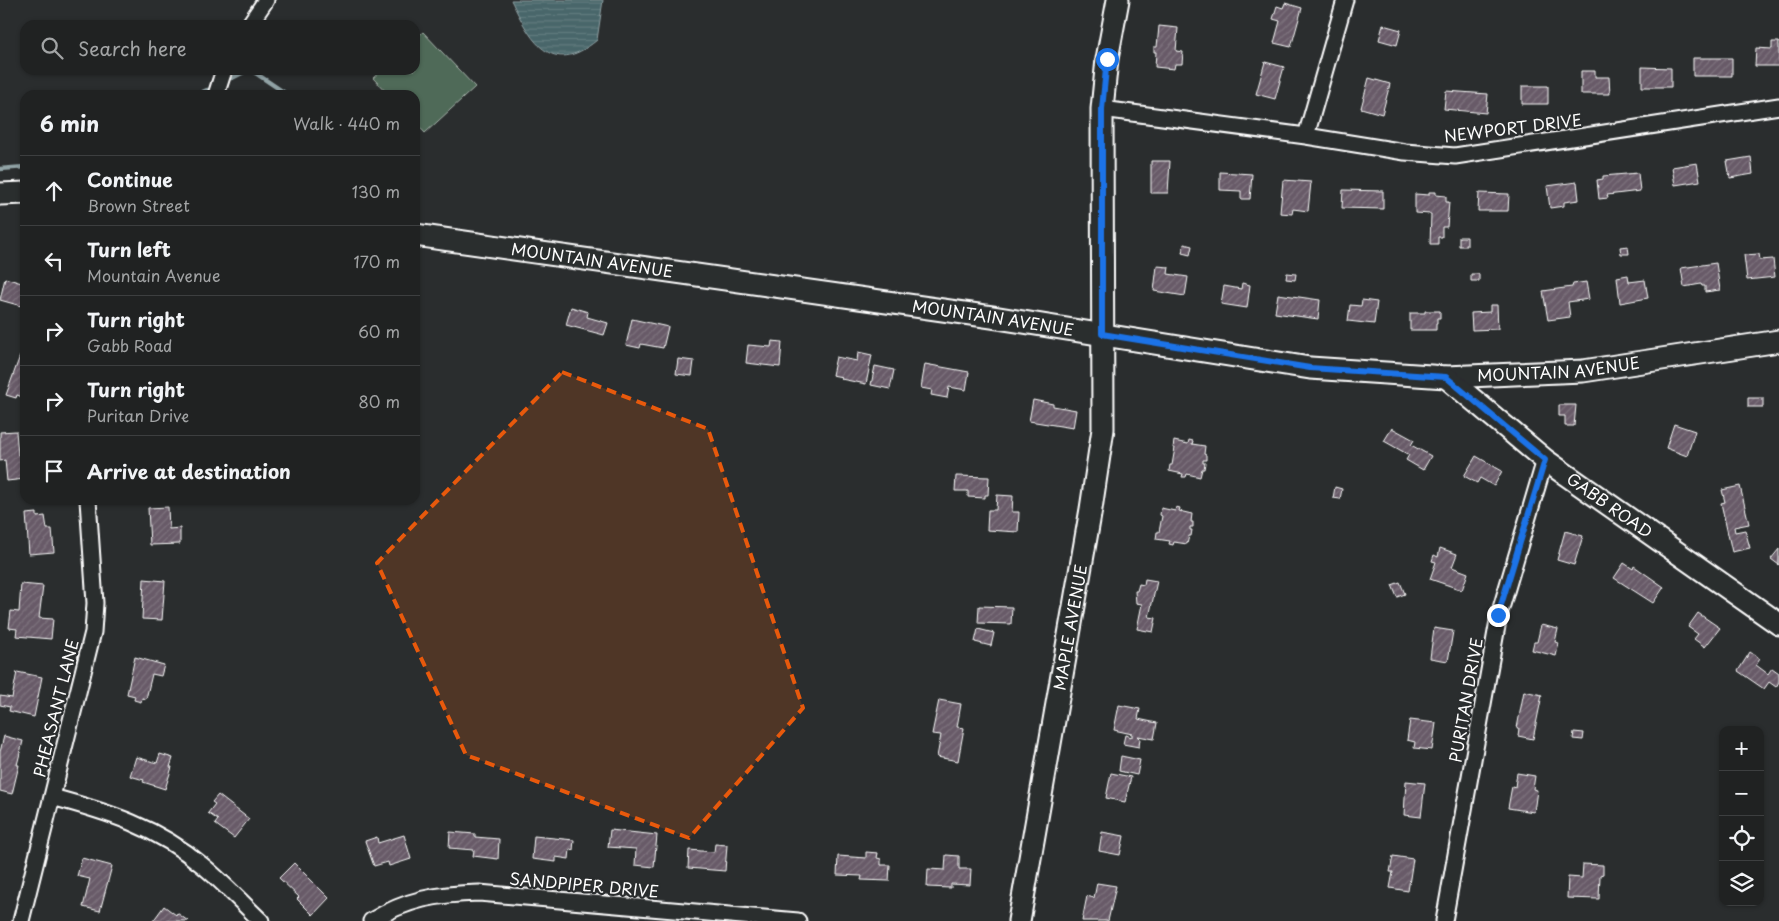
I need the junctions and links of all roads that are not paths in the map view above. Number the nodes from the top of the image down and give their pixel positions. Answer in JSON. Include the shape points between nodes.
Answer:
{"nodes":[{"id":1,"x":266,"y":0,"type":"edge"},
{"id":2,"x":1118,"y":0,"type":"edge"},
{"id":3,"x":1345,"y":0,"type":"edge"},
{"id":4,"x":252,"y":20,"type":"edge"},
{"id":5,"x":222,"y":75,"type":"edge"},
{"id":6,"x":218,"y":90,"type":"edge"},
{"id":7,"x":1779,"y":106,"type":"edge"},
{"id":8,"x":1102,"y":109,"type":"junction"},
{"id":9,"x":1306,"y":136,"type":"junction"},
{"id":10,"x":20,"y":193,"type":"edge"},
{"id":11,"x":0,"y":194,"type":"edge"},
{"id":12,"x":420,"y":236,"type":"edge"},
{"id":13,"x":1102,"y":334,"type":"junction"},
{"id":14,"x":1779,"y":341,"type":"edge"},
{"id":15,"x":1446,"y":377,"type":"junction"},
{"id":16,"x":1545,"y":460,"type":"junction"},
{"id":17,"x":88,"y":505,"type":"edge"},
{"id":18,"x":1779,"y":624,"type":"edge"},
{"id":19,"x":52,"y":797,"type":"junction"},
{"id":20,"x":21,"y":921,"type":"edge"},
{"id":21,"x":261,"y":921,"type":"edge"},
{"id":22,"x":371,"y":921,"type":"edge"},
{"id":23,"x":798,"y":921,"type":"edge"},
{"id":24,"x":1019,"y":921,"type":"edge"},
{"id":25,"x":1444,"y":921,"type":"edge"}],
"edges":[{"from":1,"to":4,"type":"street"},
{"from":2,"to":8,"type":"main road","name":"MAPLE AVENUE"},
{"from":3,"to":9,"type":"street"},
{"from":5,"to":6,"type":"street"},
{"from":7,"to":9,"type":"street","name":"NEWPORT DRIVE","via":[[1455,156],[1405,152]]},
{"from":8,"to":9,"type":"street","name":"NEWPORT DRIVE"},
{"from":8,"to":13,"type":"main road","name":"MAPLE AVENUE"},
{"from":10,"to":11,"type":"main road"},
{"from":12,"to":13,"type":"main road","name":"MOUNTAIN AVENUE"},
{"from":13,"to":15,"type":"main road","name":"MOUNTAIN AVENUE","via":[[1310,368]]},
{"from":13,"to":24,"type":"main road","name":"MAPLE AVENUE","via":[[1103,429],[1098,466]]},
{"from":14,"to":15,"type":"main road","name":"MOUNTAIN AVENUE","via":[[1583,371]]},
{"from":15,"to":16,"type":"main road","name":"GABB ROAD"},
{"from":16,"to":18,"type":"main road","name":"GABB ROAD"},
{"from":16,"to":25,"type":"street","name":"PURITAN DRIVE","via":[[1498,615]]},
{"from":17,"to":19,"type":"street","name":"PHEASANT LANE","via":[[95,603],[93,632]]},
{"from":19,"to":20,"type":"street","name":"PHEASANT LANE"},
{"from":19,"to":21,"type":"street","via":[[109,813],[172,844],[202,865]]},
{"from":22,"to":23,"type":"street","name":"SANDPIPER DRIVE","via":[[415,900],[479,893]]}]}
